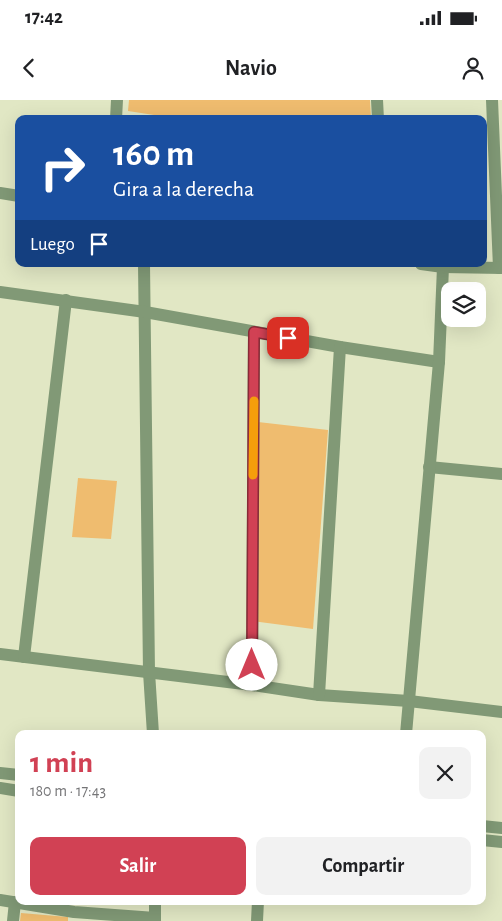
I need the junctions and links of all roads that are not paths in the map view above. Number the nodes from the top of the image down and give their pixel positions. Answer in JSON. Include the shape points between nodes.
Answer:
{"nodes":[{"id":1,"x":117,"y":100,"type":"edge"},
{"id":2,"x":377,"y":100,"type":"edge"},
{"id":3,"x":492,"y":100,"type":"edge"},
{"id":4,"x":119,"y":115,"type":"edge"},
{"id":5,"x":378,"y":115,"type":"edge"},
{"id":6,"x":0,"y":193,"type":"edge"},
{"id":7,"x":15,"y":195,"type":"edge"},
{"id":8,"x":144,"y":267,"type":"edge"},
{"id":9,"x":438,"y":267,"type":"edge"},
{"id":10,"x":443,"y":268,"type":"junction"},
{"id":11,"x":500,"y":268,"type":"edge"},
{"id":12,"x":0,"y":292,"type":"edge"},
{"id":13,"x":66,"y":300,"type":"junction"},
{"id":14,"x":145,"y":312,"type":"junction"},
{"id":15,"x":254,"y":332,"type":"junction"},
{"id":16,"x":340,"y":347,"type":"junction"},
{"id":17,"x":439,"y":362,"type":"junction"},
{"id":18,"x":429,"y":467,"type":"junction"},
{"id":19,"x":502,"y":474,"type":"edge"},
{"id":20,"x":0,"y":654,"type":"edge"},
{"id":21,"x":24,"y":657,"type":"junction"},
{"id":22,"x":149,"y":672,"type":"junction"},
{"id":23,"x":252,"y":684,"type":"junction"},
{"id":24,"x":319,"y":695,"type":"junction"},
{"id":25,"x":409,"y":701,"type":"junction"},
{"id":26,"x":502,"y":712,"type":"edge"},
{"id":27,"x":153,"y":730,"type":"edge"},
{"id":28,"x":406,"y":730,"type":"edge"},
{"id":29,"x":0,"y":773,"type":"edge"},
{"id":30,"x":15,"y":775,"type":"edge"},
{"id":31,"x":0,"y":788,"type":"edge"},
{"id":32,"x":15,"y":790,"type":"edge"},
{"id":33,"x":486,"y":826,"type":"edge"},
{"id":34,"x":502,"y":828,"type":"edge"},
{"id":35,"x":486,"y":840,"type":"edge"},
{"id":36,"x":502,"y":842,"type":"edge"},
{"id":37,"x":0,"y":900,"type":"edge"},
{"id":38,"x":15,"y":902,"type":"joint"},
{"id":39,"x":28,"y":905,"type":"edge"},
{"id":40,"x":155,"y":905,"type":"edge"},
{"id":41,"x":258,"y":905,"type":"edge"},
{"id":42,"x":74,"y":916,"type":"edge"},
{"id":43,"x":155,"y":920,"type":"edge"},
{"id":44,"x":13,"y":921,"type":"edge"},
{"id":45,"x":256,"y":921,"type":"edge"}],
"edges":[{"from":1,"to":4,"type":"street"},
{"from":2,"to":5,"type":"street"},
{"from":3,"to":11,"type":"street"},
{"from":6,"to":7,"type":"street"},
{"from":8,"to":14,"type":"street"},
{"from":9,"to":10,"type":"street"},
{"from":10,"to":11,"type":"street"},
{"from":10,"to":17,"type":"street"},
{"from":12,"to":13,"type":"street"},
{"from":13,"to":14,"type":"street"},
{"from":13,"to":21,"type":"street"},
{"from":14,"to":15,"type":"street"},
{"from":14,"to":22,"type":"street"},
{"from":15,"to":16,"type":"street"},
{"from":15,"to":23,"type":"street"},
{"from":16,"to":17,"type":"street"},
{"from":16,"to":24,"type":"street"},
{"from":17,"to":18,"type":"street"},
{"from":18,"to":19,"type":"street"},
{"from":18,"to":25,"type":"street"},
{"from":20,"to":21,"type":"street"},
{"from":21,"to":22,"type":"street"},
{"from":22,"to":23,"type":"street"},
{"from":22,"to":27,"type":"street"},
{"from":23,"to":24,"type":"street"},
{"from":24,"to":25,"type":"street"},
{"from":25,"to":26,"type":"street"},
{"from":25,"to":28,"type":"street"},
{"from":29,"to":30,"type":"street"},
{"from":31,"to":32,"type":"street"},
{"from":33,"to":34,"type":"street"},
{"from":35,"to":36,"type":"street"},
{"from":37,"to":38,"type":"street"},
{"from":38,"to":44,"type":"street"},
{"from":39,"to":42,"type":"street"},
{"from":40,"to":43,"type":"street"},
{"from":41,"to":45,"type":"street"},
{"from":42,"to":43,"type":"street"}]}
